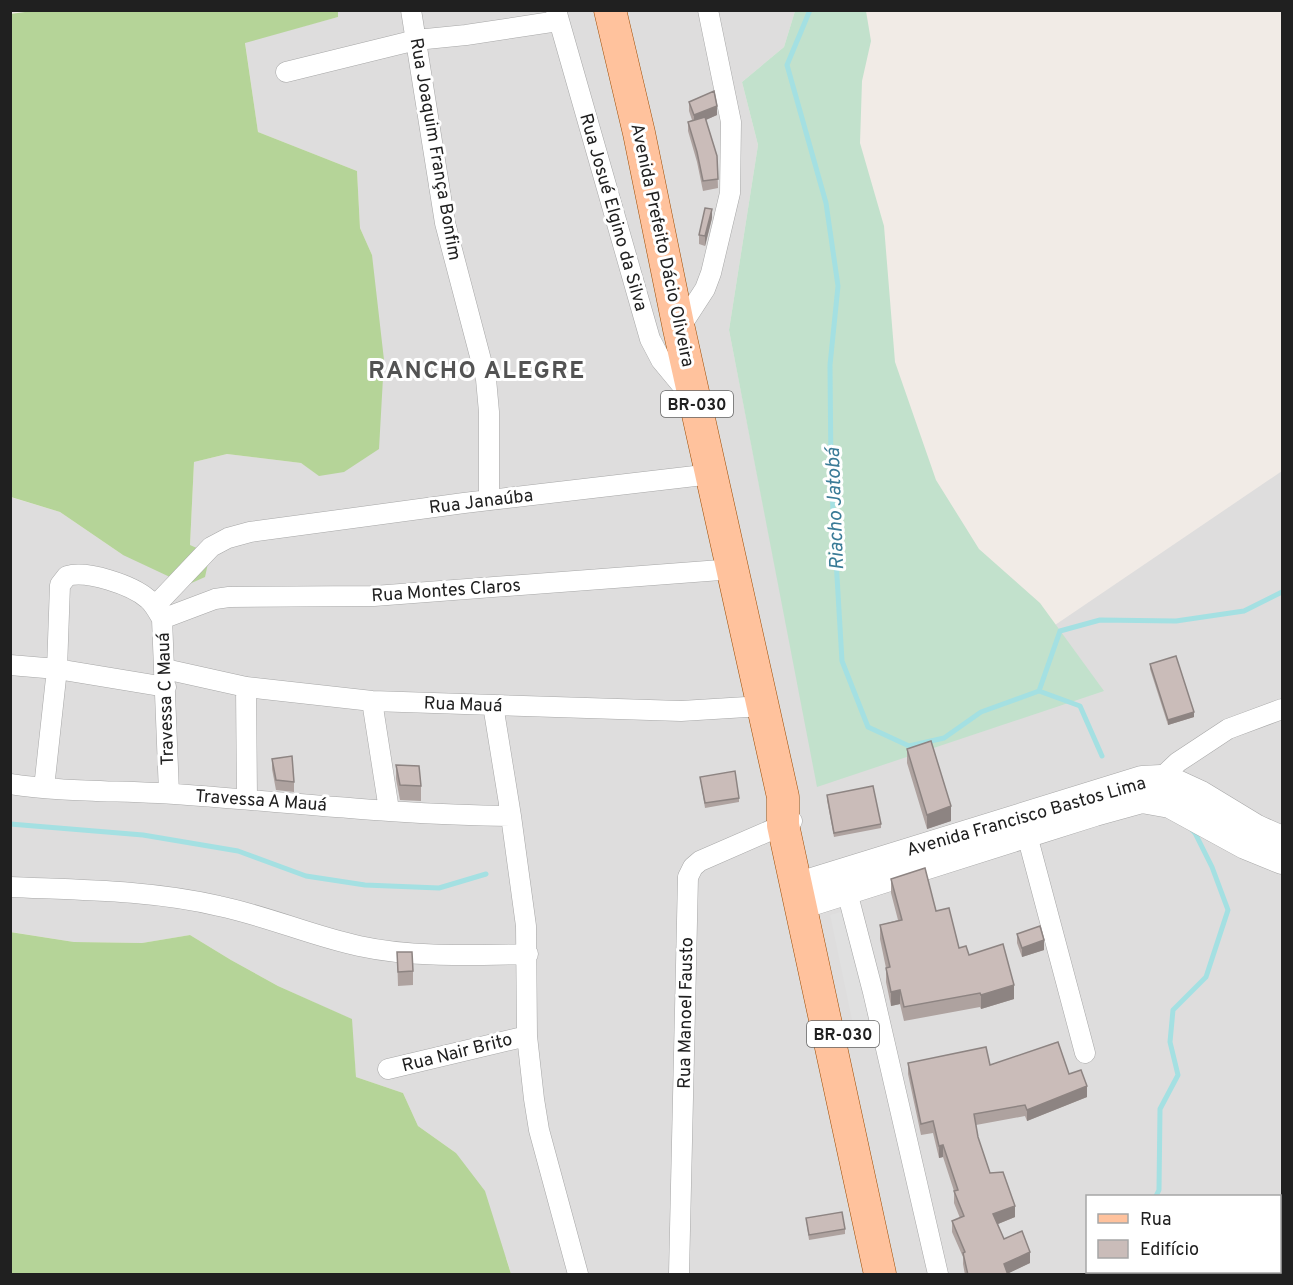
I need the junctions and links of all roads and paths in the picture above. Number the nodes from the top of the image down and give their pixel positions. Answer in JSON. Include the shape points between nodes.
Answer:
{"nodes":[{"id":1,"x":411,"y":10,"type":"edge"},
{"id":2,"x":610,"y":10,"type":"edge"},
{"id":3,"x":708,"y":10,"type":"edge"},
{"id":4,"x":557,"y":16,"type":"edge"},
{"id":5,"x":416,"y":40,"type":"junction"},
{"id":6,"x":286,"y":72,"type":"dead end"},
{"id":7,"x":679,"y":328,"type":"junction"},
{"id":8,"x":696,"y":402,"type":"junction"},
{"id":9,"x":712,"y":474,"type":"junction"},
{"id":10,"x":489,"y":500,"type":"junction"},
{"id":11,"x":734,"y":569,"type":"junction"},
{"id":12,"x":159,"y":612,"type":"junction"},
{"id":13,"x":10,"y":665,"type":"edge"},
{"id":14,"x":57,"y":669,"type":"junction"},
{"id":15,"x":165,"y":678,"type":"junction"},
{"id":16,"x":246,"y":687,"type":"junction"},
{"id":17,"x":372,"y":701,"type":"junction"},
{"id":18,"x":493,"y":705,"type":"junction"},
{"id":19,"x":763,"y":706,"type":"junction"},
{"id":20,"x":1282,"y":709,"type":"edge"},
{"id":21,"x":1161,"y":778,"type":"junction"},
{"id":22,"x":10,"y":784,"type":"edge"},
{"id":23,"x":44,"y":788,"type":"junction"},
{"id":24,"x":169,"y":793,"type":"junction"},
{"id":25,"x":247,"y":799,"type":"junction"},
{"id":26,"x":389,"y":810,"type":"junction"},
{"id":27,"x":788,"y":814,"type":"junction"},
{"id":28,"x":511,"y":816,"type":"junction"},
{"id":29,"x":1009,"y":833,"type":"junction"},
{"id":30,"x":1282,"y":839,"type":"edge"},
{"id":31,"x":1282,"y":861,"type":"edge"},
{"id":32,"x":844,"y":880,"type":"junction"},
{"id":33,"x":10,"y":887,"type":"edge"},
{"id":34,"x":806,"y":894,"type":"junction"},
{"id":35,"x":528,"y":954,"type":"junction"},
{"id":36,"x":526,"y":1036,"type":"junction"},
{"id":37,"x":1085,"y":1053,"type":"dead end"},
{"id":38,"x":388,"y":1069,"type":"dead end"},
{"id":39,"x":578,"y":1275,"type":"edge"},
{"id":40,"x":679,"y":1275,"type":"edge"},
{"id":41,"x":880,"y":1275,"type":"edge"},
{"id":42,"x":897,"y":1275,"type":"edge"},
{"id":43,"x":938,"y":1275,"type":"edge"}],
"edges":[{"from":1,"to":5,"type":"street","name":"Rua Joaquim França Bonfim"},
{"from":2,"to":7,"type":"main road","name":"Avenida Prefeito Dácio Oliveira","number":"BR-030"},
{"from":3,"to":7,"type":"street","via":[[731,122],[730,193],[705,289]]},
{"from":4,"to":5,"type":"street","via":[[466,35]]},
{"from":4,"to":8,"type":"street","name":"Rua Josué Elgino da Silva","via":[[650,339],[661,360]]},
{"from":5,"to":6,"type":"street"},
{"from":5,"to":10,"type":"street","name":"Rua Joaquim França Bonfim","via":[[445,223],[486,379]]},
{"from":7,"to":8,"type":"main road","name":"Avenida Prefeito Dácio Oliveira","number":"BR-030"},
{"from":8,"to":9,"type":"main road","name":"Avenida Prefeito Dácio Oliveira","number":"BR-030"},
{"from":9,"to":10,"type":"street","name":"Rua Janaúba"},
{"from":9,"to":11,"type":"main road","name":"Avenida Prefeito Dácio Oliveira","number":"BR-030"},
{"from":10,"to":12,"type":"street","name":"Rua Janaúba","via":[[228,538],[211,547]]},
{"from":11,"to":12,"type":"street","name":"Rua Montes Claros","via":[[374,596],[229,597]]},
{"from":11,"to":19,"type":"main road","name":"Avenida Prefeito Dácio Oliveira","number":"BR-030"},
{"from":12,"to":14,"type":"street","via":[[129,587],[80,574],[67,576],[59,593]]},
{"from":12,"to":15,"type":"street","name":"Travessa C Mauá"},
{"from":13,"to":14,"type":"street","name":"Rua Mauá"},
{"from":14,"to":15,"type":"street","name":"Rua Mauá"},
{"from":14,"to":23,"type":"street"},
{"from":15,"to":16,"type":"street","name":"Rua Mauá"},
{"from":15,"to":24,"type":"street","name":"Travessa C Mauá"},
{"from":16,"to":17,"type":"street","name":"Rua Mauá"},
{"from":16,"to":25,"type":"street"},
{"from":17,"to":18,"type":"street","name":"Rua Mauá"},
{"from":17,"to":26,"type":"street"},
{"from":18,"to":19,"type":"street","name":"Rua Mauá","via":[[681,711]]},
{"from":18,"to":28,"type":"street"},
{"from":19,"to":27,"type":"main road","name":"Avenida Prefeito Dácio Oliveira","number":"BR-030"},
{"from":20,"to":21,"type":"street","via":[[1214,737]]},
{"from":21,"to":29,"type":"street","name":"Avenida Francisco Bastos Lima","via":[[1131,781]]},
{"from":21,"to":30,"type":"street","name":"Avenida Francisco Bastos Lima","via":[[1202,794]]},
{"from":22,"to":23,"type":"street","name":"Travessa A Mauá"},
{"from":23,"to":24,"type":"street","name":"Travessa A Mauá"},
{"from":24,"to":25,"type":"street","name":"Travessa A Mauá"},
{"from":25,"to":26,"type":"street","name":"Travessa A Mauá"},
{"from":26,"to":28,"type":"street","name":"Travessa A Mauá"},
{"from":27,"to":34,"type":"main road","name":"Avenida Prefeito Dácio Oliveira","number":"BR-030"},
{"from":27,"to":40,"type":"street","name":"Rua Manoel Fausto","via":[[700,861],[688,877]]},
{"from":28,"to":35,"type":"street"},
{"from":29,"to":31,"type":"street","name":"Avenida Francisco Bastos Lima","via":[[1142,800],[1170,805],[1245,846]]},
{"from":29,"to":32,"type":"street","name":"Avenida Francisco Bastos Lima"},
{"from":29,"to":37,"type":"street"},
{"from":32,"to":34,"type":"street","name":"Avenida Francisco Bastos Lima"},
{"from":32,"to":43,"type":"street"},
{"from":33,"to":35,"type":"street","via":[[174,898],[220,906],[352,944],[407,953]]},
{"from":34,"to":41,"type":"main road","name":"Avenida Prefeito Dácio Oliveira","number":"BR-030"},
{"from":34,"to":42,"type":"main road","name":"Avenida Prefeito Dácio Oliveira","number":"BR-030"},
{"from":35,"to":36,"type":"street"},
{"from":36,"to":38,"type":"street","name":"Rua Nair Brito"},
{"from":36,"to":39,"type":"street","via":[[539,1130]]}]}
